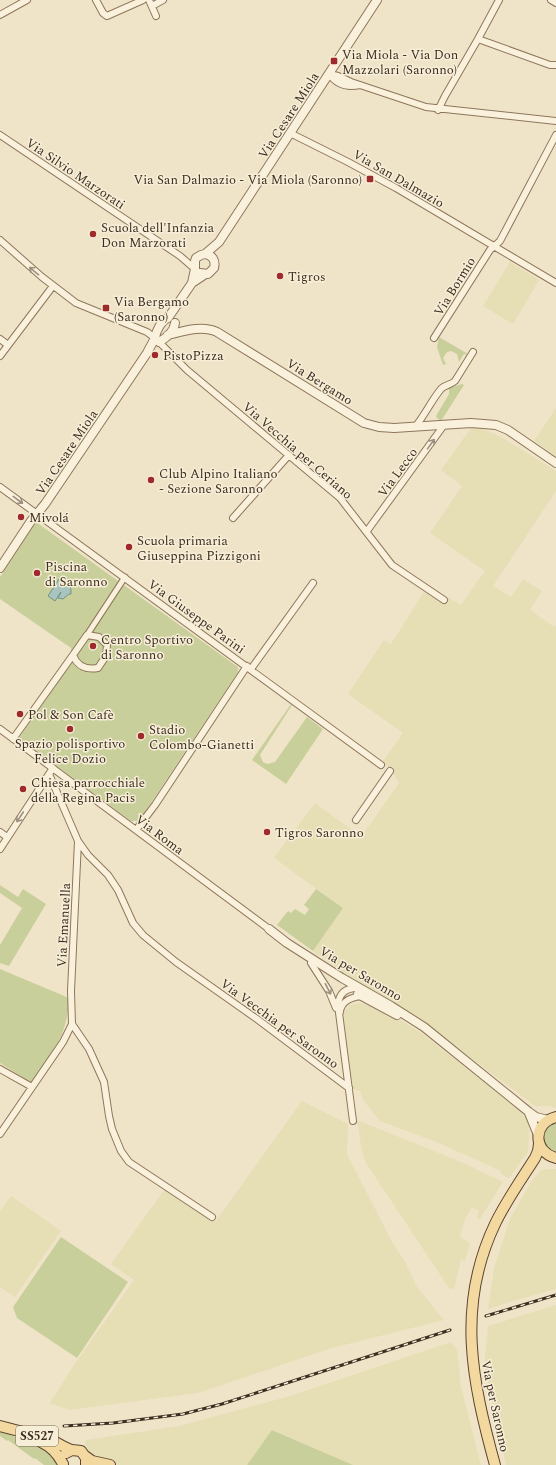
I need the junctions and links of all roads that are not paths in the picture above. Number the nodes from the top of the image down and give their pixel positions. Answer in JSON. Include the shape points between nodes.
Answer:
{"nodes":[{"id":1,"x":27,"y":0,"type":"edge"},
{"id":2,"x":96,"y":0,"type":"edge"},
{"id":3,"x":143,"y":0,"type":"edge"},
{"id":4,"x":163,"y":0,"type":"edge"},
{"id":5,"x":377,"y":0,"type":"edge"},
{"id":6,"x":499,"y":0,"type":"edge"},
{"id":7,"x":551,"y":0,"type":"edge"},
{"id":8,"x":150,"y":3,"type":"edge"},
{"id":9,"x":556,"y":3,"type":"edge"},
{"id":10,"x":0,"y":16,"type":"edge"},
{"id":11,"x":156,"y":16,"type":"dead end"},
{"id":12,"x":478,"y":40,"type":"junction"},
{"id":13,"x":556,"y":65,"type":"edge"},
{"id":14,"x":329,"y":74,"type":"junction"},
{"id":15,"x":438,"y":110,"type":"junction"},
{"id":16,"x":556,"y":121,"type":"edge"},
{"id":17,"x":290,"y":133,"type":"junction"},
{"id":18,"x":0,"y":135,"type":"edge"},
{"id":19,"x":556,"y":135,"type":"edge"},
{"id":20,"x":0,"y":240,"type":"edge"},
{"id":21,"x":219,"y":242,"type":"junction"},
{"id":22,"x":494,"y":246,"type":"junction"},
{"id":23,"x":205,"y":254,"type":"junction"},
{"id":24,"x":180,"y":256,"type":"junction"},
{"id":25,"x":196,"y":258,"type":"junction"},
{"id":26,"x":215,"y":262,"type":"junction"},
{"id":27,"x":195,"y":268,"type":"junction"},
{"id":28,"x":204,"y":275,"type":"junction"},
{"id":29,"x":192,"y":283,"type":"junction"},
{"id":30,"x":556,"y":283,"type":"edge"},
{"id":31,"x":53,"y":286,"type":"junction"},
{"id":32,"x":172,"y":321,"type":"junction"},
{"id":33,"x":190,"y":330,"type":"junction"},
{"id":34,"x":160,"y":338,"type":"junction"},
{"id":35,"x":434,"y":338,"type":"dead end"},
{"id":36,"x":0,"y":339,"type":"edge"},
{"id":37,"x":8,"y":346,"type":"junction"},
{"id":38,"x":473,"y":352,"type":"dead end"},
{"id":39,"x":0,"y":356,"type":"edge"},
{"id":40,"x":444,"y":425,"type":"junction"},
{"id":41,"x":415,"y":427,"type":"junction"},
{"id":42,"x":289,"y":456,"type":"junction"},
{"id":43,"x":556,"y":463,"type":"edge"},
{"id":44,"x":0,"y":487,"type":"edge"},
{"id":45,"x":36,"y":514,"type":"junction"},
{"id":46,"x":233,"y":518,"type":"dead end"},
{"id":47,"x":367,"y":532,"type":"junction"},
{"id":48,"x":0,"y":568,"type":"edge"},
{"id":49,"x":125,"y":577,"type":"junction"},
{"id":50,"x":313,"y":583,"type":"dead end"},
{"id":51,"x":444,"y":600,"type":"dead end"},
{"id":52,"x":87,"y":635,"type":"junction"},
{"id":53,"x":74,"y":655,"type":"junction"},
{"id":54,"x":249,"y":668,"type":"junction"},
{"id":55,"x":0,"y":729,"type":"edge"},
{"id":56,"x":13,"y":739,"type":"junction"},
{"id":57,"x":381,"y":765,"type":"dead end"},
{"id":58,"x":53,"y":768,"type":"junction"},
{"id":59,"x":390,"y":771,"type":"dead end"},
{"id":60,"x":49,"y":774,"type":"junction"},
{"id":61,"x":356,"y":820,"type":"dead end"},
{"id":62,"x":136,"y":830,"type":"junction"},
{"id":63,"x":0,"y":832,"type":"edge"},
{"id":64,"x":7,"y":837,"type":"junction"},
{"id":65,"x":78,"y":841,"type":"junction"},
{"id":66,"x":0,"y":849,"type":"edge"},
{"id":67,"x":269,"y":929,"type":"joint"},
{"id":68,"x":289,"y":944,"type":"junction"},
{"id":69,"x":312,"y":962,"type":"junction"},
{"id":70,"x":353,"y":988,"type":"junction"},
{"id":71,"x":362,"y":996,"type":"junction"},
{"id":72,"x":340,"y":1017,"type":"junction"},
{"id":73,"x":72,"y":1024,"type":"junction"},
{"id":74,"x":419,"y":1024,"type":"junction"},
{"id":75,"x":0,"y":1068,"type":"edge"},
{"id":76,"x":32,"y":1087,"type":"junction"},
{"id":77,"x":349,"y":1088,"type":"junction"},
{"id":78,"x":529,"y":1112,"type":"junction"},
{"id":79,"x":552,"y":1119,"type":"edge"},
{"id":80,"x":354,"y":1121,"type":"dead end"},
{"id":81,"x":0,"y":1134,"type":"edge"},
{"id":82,"x":539,"y":1139,"type":"junction"},
{"id":83,"x":556,"y":1158,"type":"edge"},
{"id":84,"x":526,"y":1172,"type":"junction"},
{"id":85,"x":212,"y":1217,"type":"dead end"},
{"id":86,"x":0,"y":1427,"type":"edge"},
{"id":87,"x":72,"y":1450,"type":"junction"},
{"id":88,"x":86,"y":1460,"type":"edge"},
{"id":89,"x":64,"y":1465,"type":"edge"},
{"id":90,"x":110,"y":1465,"type":"edge"},
{"id":91,"x":495,"y":1465,"type":"edge"}],
"edges":[{"from":1,"to":10,"type":"street"},
{"from":2,"to":3,"type":"street","via":[[107,16]]},
{"from":4,"to":8,"type":"street"},
{"from":5,"to":14,"type":"street","name":"Via Cesare Miola"},
{"from":6,"to":12,"type":"street"},
{"from":7,"to":9,"type":"street"},
{"from":8,"to":11,"type":"street"},
{"from":12,"to":13,"type":"street"},
{"from":12,"to":15,"type":"street"},
{"from":14,"to":15,"type":"street","via":[[341,84],[351,87],[362,85]]},
{"from":14,"to":17,"type":"street","name":"Via Cesare Miola"},
{"from":15,"to":16,"type":"street"},
{"from":17,"to":21,"type":"street","name":"Via Cesare Miola"},
{"from":17,"to":22,"type":"street","name":"Via San Dalmazio","via":[[364,170]]},
{"from":18,"to":24,"type":"street","name":"Via Silvio Marzorati"},
{"from":19,"to":22,"type":"street","via":[[500,241]]},
{"from":31,"to":20,"type":"street","name":"Via Bergamo","one_way":true},
{"from":21,"to":23,"type":"street","name":"Via Cesare Miola"},
{"from":21,"to":26,"type":"street","name":"Via Cesare Miola"},
{"from":22,"to":30,"type":"street","name":"Via San Dalmazio"},
{"from":22,"to":35,"type":"street","name":"Via Bormio"},
{"from":23,"to":25,"type":"street","name":"Via Cesare Miola"},
{"from":23,"to":26,"type":"street"},
{"from":24,"to":25,"type":"street","name":"Via Silvio Marzorati"},
{"from":24,"to":27,"type":"street","name":"Via Silvio Marzorati"},
{"from":25,"to":27,"type":"street","name":"Via Cesare Miola"},
{"from":26,"to":28,"type":"street","name":"Via Cesare Miola","via":[[213,271]]},
{"from":27,"to":28,"type":"street"},
{"from":27,"to":29,"type":"street","name":"Via Cesare Miola"},
{"from":28,"to":29,"type":"street","name":"Via Cesare Miola"},
{"from":29,"to":32,"type":"street","name":"Via Cesare Miola","via":[[179,303]]},
{"from":31,"to":34,"type":"street","name":"Via Bergamo","via":[[76,303]]},
{"from":31,"to":37,"type":"street"},
{"from":32,"to":33,"type":"street","name":"Via Bergamo"},
{"from":32,"to":34,"type":"street","via":[[174,327]]},
{"from":32,"to":34,"type":"street","via":[[162,321]]},
{"from":33,"to":34,"type":"street","name":"Via Bergamo"},
{"from":33,"to":41,"type":"street","name":"Via Bergamo","via":[[207,329],[222,334],[364,423],[386,428]]},
{"from":34,"to":42,"type":"street","name":"Via Vecchia per Ceriano","via":[[168,351],[187,370]]},
{"from":34,"to":45,"type":"street","name":"Via Cesare Miola"},
{"from":36,"to":37,"type":"street"},
{"from":37,"to":39,"type":"street"},
{"from":38,"to":41,"type":"street","via":[[455,381],[442,388],[423,419]]},
{"from":40,"to":41,"type":"street","name":"Via Bergamo"},
{"from":40,"to":43,"type":"street","name":"Via Bergamo","via":[[471,423],[508,430]]},
{"from":47,"to":40,"type":"street","name":"Via Lecco","one_way":true},
{"from":42,"to":46,"type":"street"},
{"from":42,"to":47,"type":"street","name":"Via Vecchia per Ceriano","via":[[340,498]]},
{"from":44,"to":45,"type":"street","name":"Via Giuseppe Parini","one_way":true},
{"from":45,"to":48,"type":"street","name":"Via Cesare Miola","via":[[9,549]]},
{"from":45,"to":49,"type":"street","name":"Via Giuseppe Parini"},
{"from":47,"to":51,"type":"street","name":"Via Vecchia per Ceriano","via":[[392,565]]},
{"from":49,"to":52,"type":"street"},
{"from":49,"to":54,"type":"street","name":"Via Giuseppe Parini"},
{"from":50,"to":54,"type":"street"},
{"from":52,"to":53,"type":"street"},
{"from":52,"to":53,"type":"street","via":[[99,637],[107,645],[106,656],[101,664],[98,668],[85,668]]},
{"from":53,"to":56,"type":"street"},
{"from":54,"to":57,"type":"street","name":"Via Giuseppe Parini"},
{"from":54,"to":62,"type":"street"},
{"from":55,"to":56,"type":"street","name":"Via Roma"},
{"from":56,"to":58,"type":"street","name":"Via Roma"},
{"from":58,"to":60,"type":"street"},
{"from":58,"to":62,"type":"street","name":"Via Roma"},
{"from":59,"to":61,"type":"street"},
{"from":60,"to":64,"type":"street","one_way":true},
{"from":60,"to":65,"type":"street"},
{"from":62,"to":67,"type":"street","name":"Via Roma"},
{"from":63,"to":64,"type":"street"},
{"from":64,"to":66,"type":"street"},
{"from":65,"to":73,"type":"street","name":"Via Emanuella"},
{"from":65,"to":77,"type":"street","name":"Via Vecchia per Saronno","via":[[118,890],[133,923],[143,935]]},
{"from":67,"to":68,"type":"street","name":"Via per Saronno"},
{"from":68,"to":69,"type":"street","name":"Via per Saronno"},
{"from":68,"to":70,"type":"street","name":"Via per Saronno"},
{"from":69,"to":70,"type":"street","name":"Via per Saronno"},
{"from":69,"to":72,"type":"street","one_way":true,"via":[[330,991]]},
{"from":70,"to":71,"type":"street","name":"Via per Saronno"},
{"from":70,"to":72,"type":"street","via":[[340,995]]},
{"from":70,"to":74,"type":"street","name":"Via per Saronno","via":[[391,1006]]},
{"from":71,"to":72,"type":"street","via":[[346,1001],[340,1008]]},
{"from":71,"to":74,"type":"street","name":"Via per Saronno"},
{"from":72,"to":77,"type":"street"},
{"from":73,"to":76,"type":"street","via":[[63,1042]]},
{"from":73,"to":85,"type":"street","via":[[89,1049],[104,1082],[109,1116],[120,1151],[129,1162]]},
{"from":74,"to":78,"type":"street","name":"Via per Saronno"},
{"from":75,"to":76,"type":"street"},
{"from":76,"to":81,"type":"street"},
{"from":77,"to":80,"type":"street"},
{"from":78,"to":79,"type":"street","name":"Via per Saronno","via":[[536,1117]]},
{"from":78,"to":82,"type":"street","name":"Via per Saronno"},
{"from":79,"to":82,"type":"main road","via":[[542,1126]]},
{"from":82,"to":83,"type":"main road","via":[[544,1152]]},
{"from":82,"to":84,"type":"main road","name":"Via per Saronno","via":[[538,1151]]},
{"from":83,"to":84,"type":"main road","name":"Via per Saronno","via":[[544,1160]]},
{"from":84,"to":91,"type":"main road","name":"Via per Saronno","via":[[504,1206],[487,1242],[472,1302],[474,1371]]},
{"from":86,"to":87,"type":"main road","number":"SS527","via":[[46,1438]]},
{"from":86,"to":89,"type":"main road","number":"SS527","via":[[51,1447]]},
{"from":87,"to":88,"type":"main road","via":[[78,1450]]},
{"from":87,"to":89,"type":"main road","via":[[65,1455]]},
{"from":88,"to":90,"type":"main road"}]}
